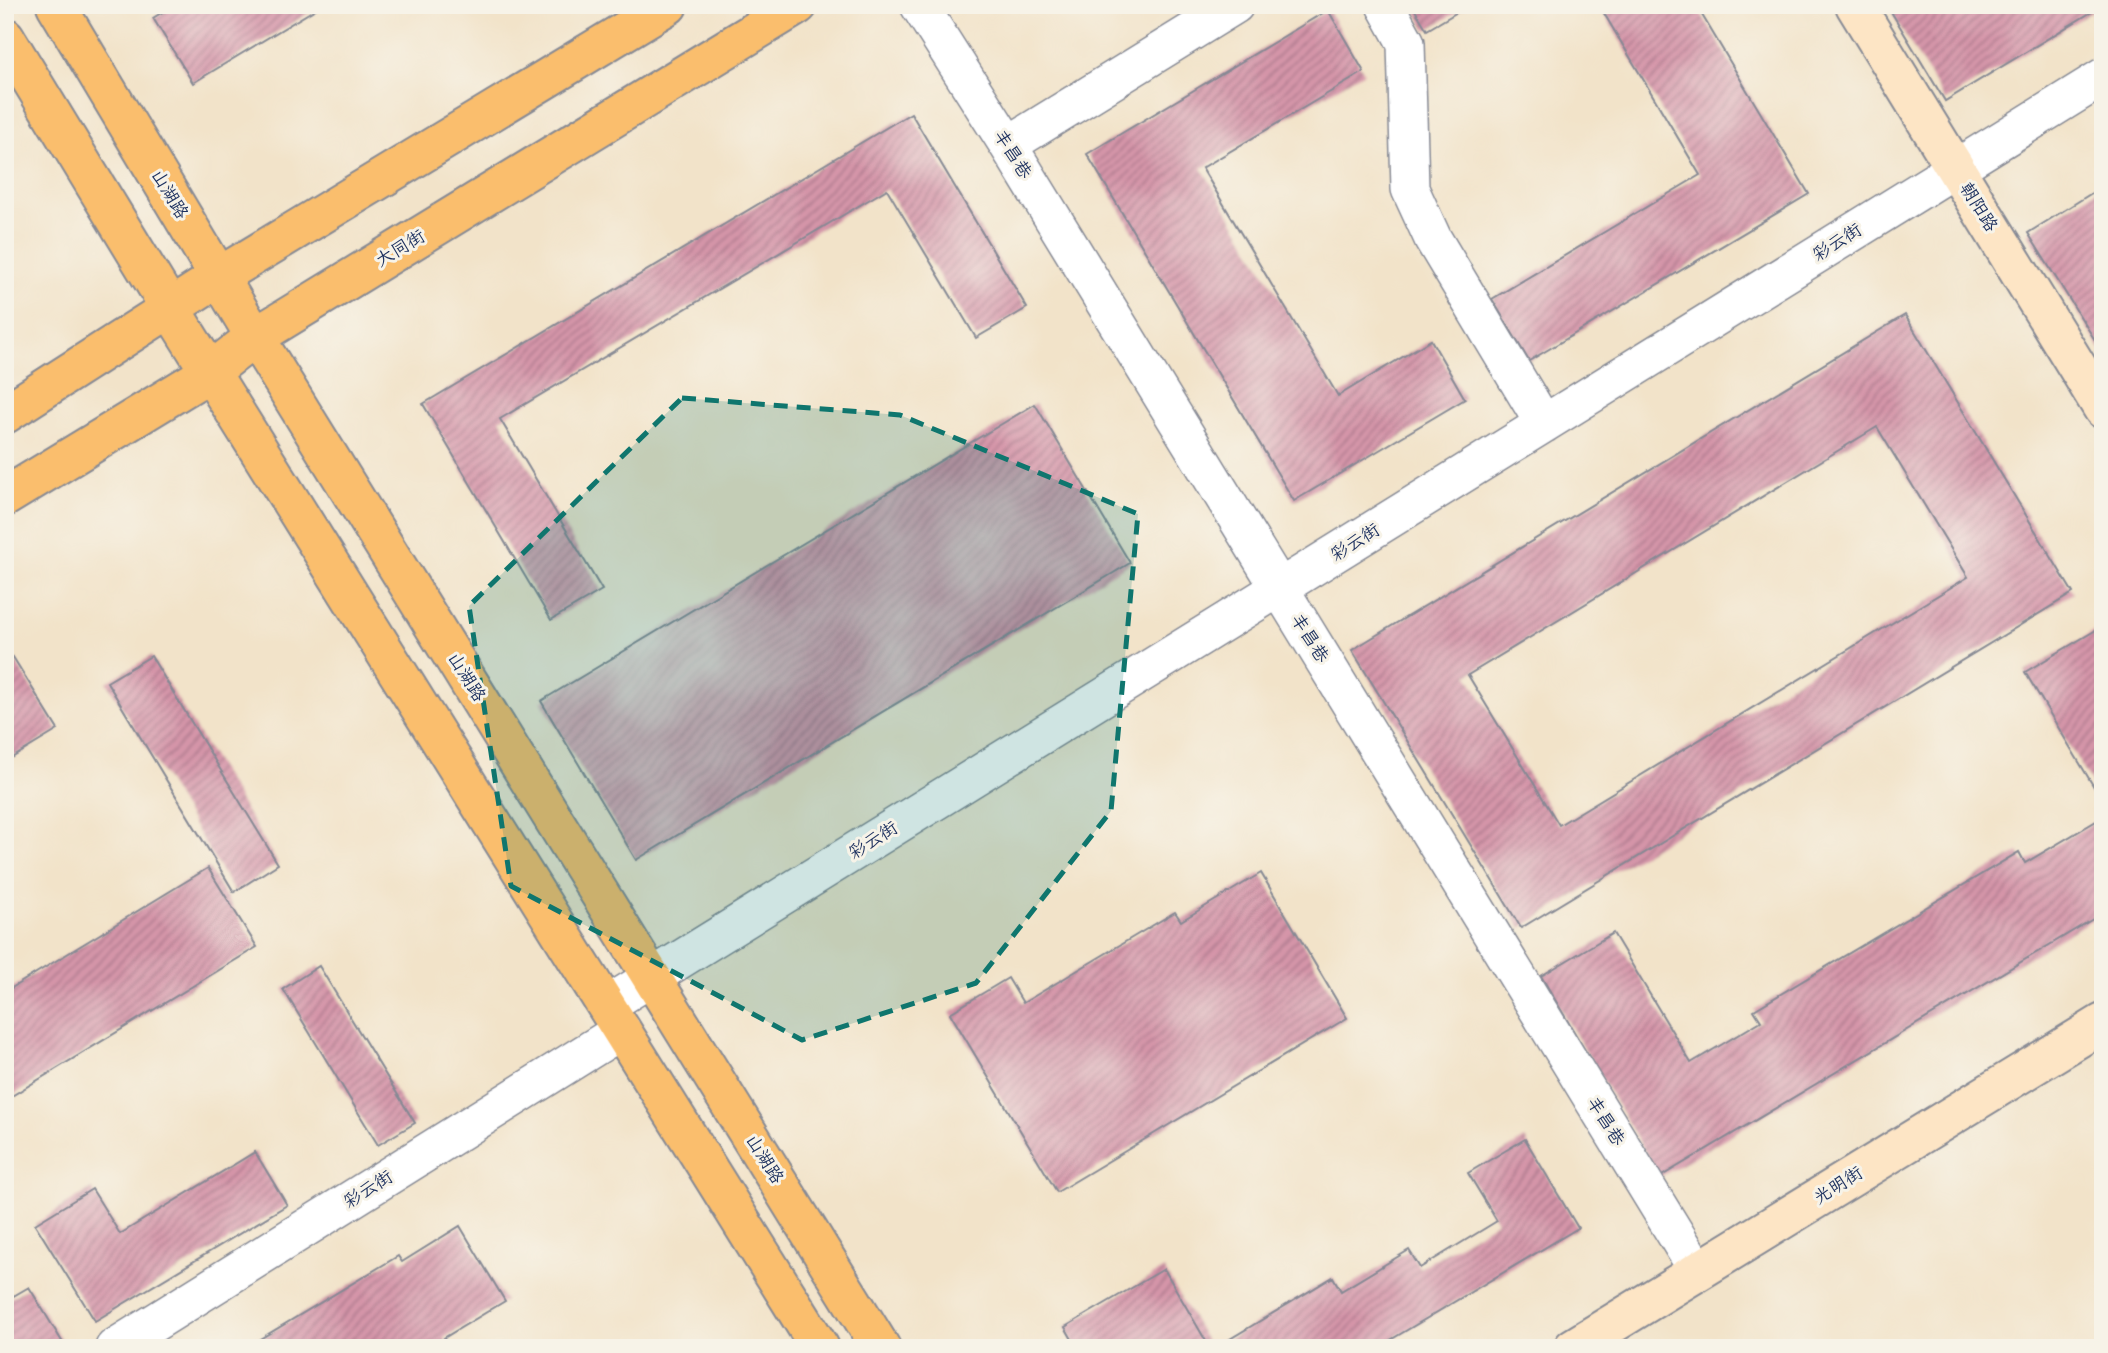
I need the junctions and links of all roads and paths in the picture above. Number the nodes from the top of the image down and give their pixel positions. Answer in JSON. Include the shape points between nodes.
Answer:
{"nodes":[{"id":1,"x":56,"y":5,"type":"edge"},
{"id":2,"x":668,"y":5,"type":"edge"},
{"id":3,"x":798,"y":5,"type":"edge"},
{"id":4,"x":919,"y":5,"type":"edge"},
{"id":5,"x":1235,"y":5,"type":"edge"},
{"id":6,"x":1385,"y":5,"type":"edge"},
{"id":7,"x":1855,"y":5,"type":"edge"},
{"id":8,"x":5,"y":37,"type":"edge"},
{"id":9,"x":2103,"y":78,"type":"edge"},
{"id":10,"x":1008,"y":145,"type":"junction"},
{"id":11,"x":1955,"y":169,"type":"junction"},
{"id":12,"x":220,"y":276,"type":"junction"},
{"id":13,"x":170,"y":308,"type":"junction"},
{"id":14,"x":255,"y":337,"type":"junction"},
{"id":15,"x":211,"y":372,"type":"junction"},
{"id":16,"x":2103,"y":409,"type":"edge"},
{"id":17,"x":5,"y":414,"type":"edge"},
{"id":18,"x":1544,"y":424,"type":"junction"},
{"id":19,"x":5,"y":497,"type":"edge"},
{"id":20,"x":1280,"y":588,"type":"junction"},
{"id":21,"x":653,"y":977,"type":"junction"},
{"id":22,"x":615,"y":1018,"type":"junction"},
{"id":23,"x":2103,"y":1023,"type":"edge"},
{"id":24,"x":1698,"y":1271,"type":"junction"},
{"id":25,"x":114,"y":1348,"type":"edge"},
{"id":26,"x":820,"y":1348,"type":"edge"},
{"id":27,"x":881,"y":1348,"type":"edge"},
{"id":28,"x":1573,"y":1348,"type":"edge"}],
"edges":[{"from":1,"to":12,"type":"main road","name":"山湖路"},
{"from":2,"to":12,"type":"main road"},
{"from":3,"to":14,"type":"main road","name":"大同街"},
{"from":4,"to":10,"type":"street","name":"丰昌巷"},
{"from":5,"to":10,"type":"street"},
{"from":6,"to":18,"type":"street","via":[[1406,43],[1410,189],[1433,239]]},
{"from":7,"to":11,"type":"main road","name":"朝阳路"},
{"from":8,"to":13,"type":"main road"},
{"from":9,"to":11,"type":"street","name":"彩云街"},
{"from":10,"to":20,"type":"street","name":"丰昌巷"},
{"from":11,"to":16,"type":"main road","name":"朝阳路"},
{"from":11,"to":18,"type":"street","name":"彩云街"},
{"from":12,"to":13,"type":"main road"},
{"from":12,"to":14,"type":"main road","name":"山湖路"},
{"from":13,"to":15,"type":"main road"},
{"from":13,"to":17,"type":"main road"},
{"from":14,"to":15,"type":"main road","name":"大同街"},
{"from":14,"to":21,"type":"main road","name":"山湖路"},
{"from":15,"to":19,"type":"main road","name":"大同街"},
{"from":15,"to":22,"type":"main road"},
{"from":18,"to":20,"type":"street","name":"彩云街"},
{"from":20,"to":21,"type":"street","name":"彩云街"},
{"from":20,"to":24,"type":"street","name":"丰昌巷"},
{"from":21,"to":22,"type":"street","name":"彩云街"},
{"from":21,"to":27,"type":"main road","name":"山湖路"},
{"from":22,"to":25,"type":"street","name":"彩云街"},
{"from":22,"to":26,"type":"main road"},
{"from":23,"to":24,"type":"main road","name":"光明街"},
{"from":24,"to":28,"type":"main road","name":"光明街"}]}
